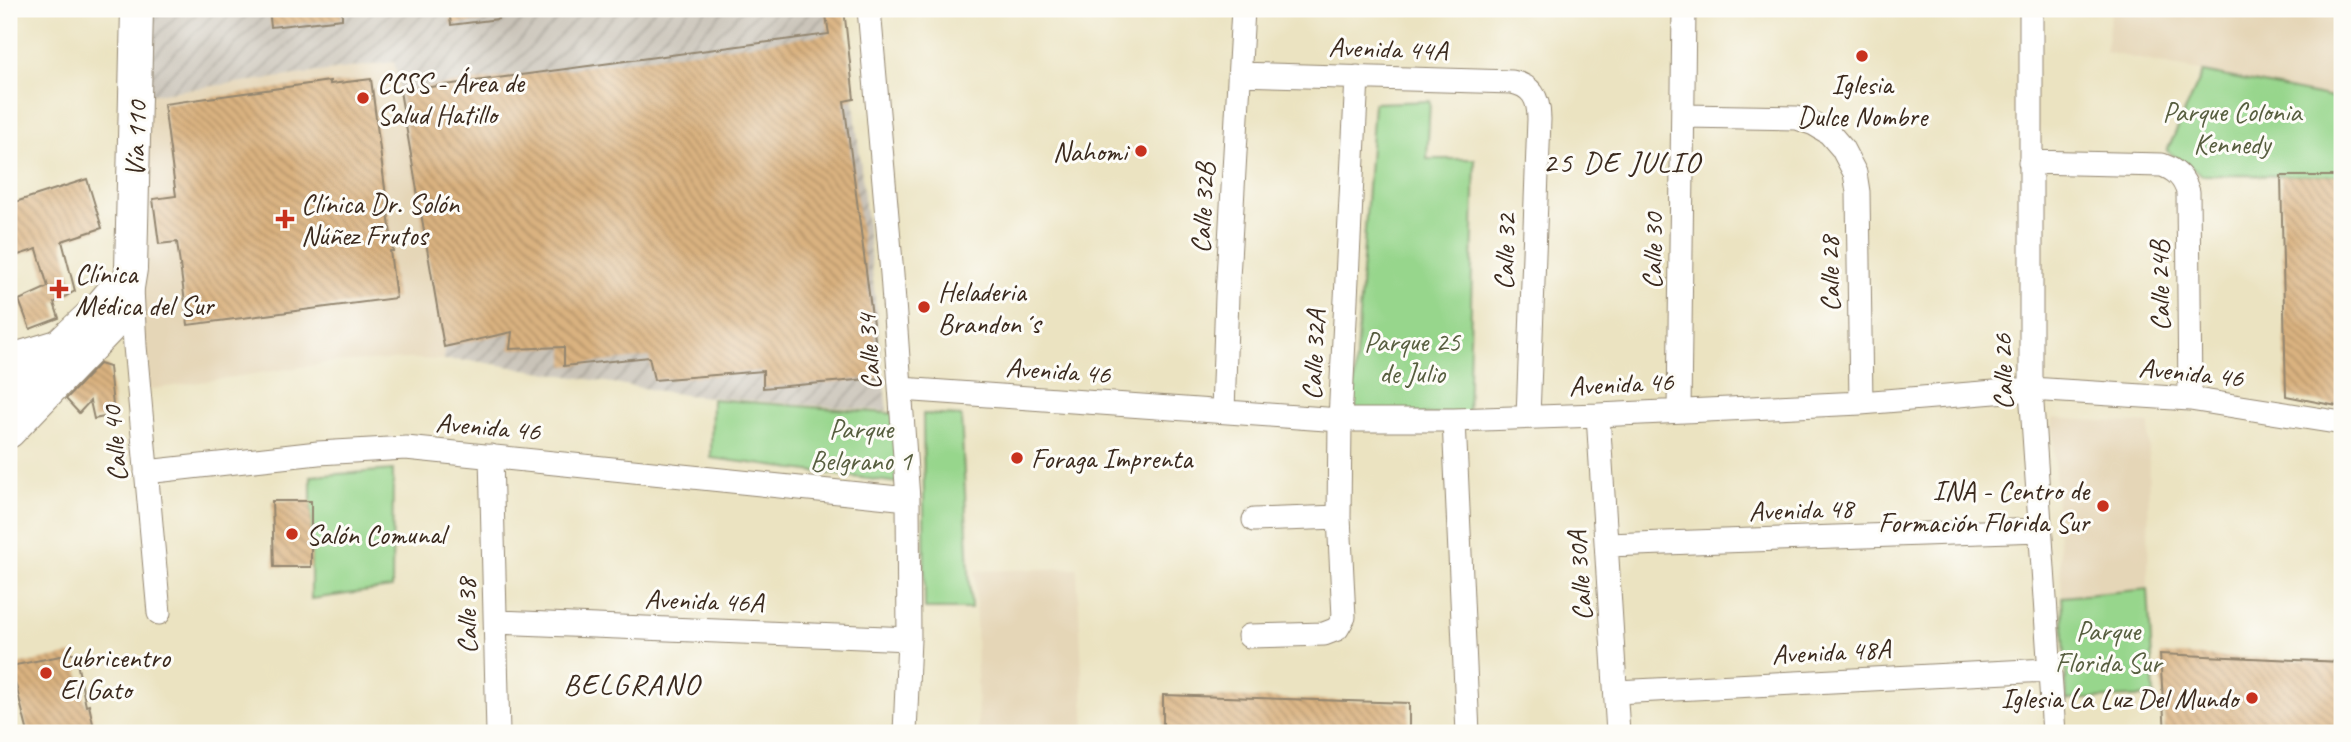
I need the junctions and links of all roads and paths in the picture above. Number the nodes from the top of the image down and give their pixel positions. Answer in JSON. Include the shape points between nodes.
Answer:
{"nodes":[{"id":1,"x":137,"y":9,"type":"edge"},
{"id":2,"x":870,"y":9,"type":"edge"},
{"id":3,"x":1243,"y":9,"type":"edge"},
{"id":4,"x":1684,"y":9,"type":"edge"},
{"id":5,"x":2031,"y":9,"type":"edge"},
{"id":6,"x":1239,"y":74,"type":"junction"},
{"id":7,"x":1357,"y":77,"type":"junction"},
{"id":8,"x":1532,"y":91,"type":"joint"},
{"id":9,"x":1684,"y":116,"type":"junction"},
{"id":10,"x":2030,"y":162,"type":"junction"},
{"id":11,"x":131,"y":269,"type":"junction"},
{"id":12,"x":65,"y":339,"type":"junction"},
{"id":13,"x":9,"y":356,"type":"edge"},
{"id":14,"x":901,"y":389,"type":"junction"},
{"id":15,"x":2031,"y":389,"type":"junction"},
{"id":16,"x":9,"y":393,"type":"edge"},
{"id":17,"x":2190,"y":400,"type":"junction"},
{"id":18,"x":1861,"y":402,"type":"junction"},
{"id":19,"x":1679,"y":410,"type":"junction"},
{"id":20,"x":1223,"y":411,"type":"junction"},
{"id":21,"x":1598,"y":415,"type":"junction"},
{"id":22,"x":1528,"y":417,"type":"junction"},
{"id":23,"x":1340,"y":420,"type":"junction"},
{"id":24,"x":1454,"y":420,"type":"junction"},
{"id":25,"x":2342,"y":423,"type":"edge"},
{"id":26,"x":9,"y":432,"type":"edge"},
{"id":27,"x":491,"y":456,"type":"junction"},
{"id":28,"x":146,"y":472,"type":"junction"},
{"id":29,"x":908,"y":499,"type":"junction"},
{"id":30,"x":1339,"y":517,"type":"junction"},
{"id":31,"x":1254,"y":520,"type":"dead end"},
{"id":32,"x":2040,"y":530,"type":"junction"},
{"id":33,"x":1607,"y":545,"type":"junction"},
{"id":34,"x":159,"y":613,"type":"dead end"},
{"id":35,"x":496,"y":622,"type":"junction"},
{"id":36,"x":1249,"y":636,"type":"dead end"},
{"id":37,"x":909,"y":639,"type":"junction"},
{"id":38,"x":2049,"y":670,"type":"junction"},
{"id":39,"x":1616,"y":692,"type":"junction"},
{"id":40,"x":498,"y":733,"type":"edge"},
{"id":41,"x":905,"y":733,"type":"edge"},
{"id":42,"x":1468,"y":733,"type":"edge"},
{"id":43,"x":1618,"y":733,"type":"edge"},
{"id":44,"x":2054,"y":733,"type":"edge"}],
"edges":[{"from":1,"to":11,"type":"main road","name":"Vía 110"},
{"from":2,"to":14,"type":"street","name":"Calle 34"},
{"from":3,"to":6,"type":"street","name":"Calle 32B"},
{"from":4,"to":9,"type":"street","name":"Calle 30"},
{"from":5,"to":10,"type":"street","name":"Calle 26"},
{"from":6,"to":7,"type":"street","name":"Avenida 44A"},
{"from":6,"to":20,"type":"street","name":"Calle 32B"},
{"from":7,"to":8,"type":"street","name":"Avenida 44A","via":[[1512,82]]},
{"from":7,"to":23,"type":"street","name":"Calle 32A"},
{"from":8,"to":22,"type":"street","name":"Calle 32","via":[[1539,119]]},
{"from":9,"to":18,"type":"street","name":"Calle 28","via":[[1797,118],[1822,128],[1842,148],[1855,173],[1858,192]]},
{"from":9,"to":19,"type":"street","name":"Calle 30"},
{"from":10,"to":15,"type":"street","name":"Calle 26"},
{"from":10,"to":17,"type":"street","name":"Calle 24B","via":[[2162,164],[2178,174],[2188,192]]},
{"from":11,"to":12,"type":"main road"},
{"from":11,"to":26,"type":"main road","name":"Vía 110","via":[[125,300],[109,328]]},
{"from":11,"to":28,"type":"street","name":"Calle 40"},
{"from":12,"to":13,"type":"street"},
{"from":12,"to":16,"type":"main road"},
{"from":14,"to":20,"type":"street","name":"Avenida 46"},
{"from":14,"to":29,"type":"street","name":"Calle 34"},
{"from":15,"to":17,"type":"street","name":"Avenida 46"},
{"from":15,"to":18,"type":"street","name":"Avenida 46"},
{"from":15,"to":32,"type":"street","name":"Calle 26"},
{"from":17,"to":25,"type":"street","name":"Avenida 46"},
{"from":18,"to":19,"type":"street","name":"Avenida 46"},
{"from":19,"to":21,"type":"street","name":"Avenida 46"},
{"from":20,"to":23,"type":"street","name":"Avenida 46"},
{"from":21,"to":22,"type":"street","name":"Avenida 46"},
{"from":21,"to":33,"type":"street","name":"Calle 30A"},
{"from":22,"to":24,"type":"street","name":"Avenida 46"},
{"from":23,"to":24,"type":"street","name":"Avenida 46"},
{"from":23,"to":30,"type":"street","name":"Calle 32A"},
{"from":24,"to":42,"type":"street"},
{"from":27,"to":28,"type":"street","name":"Avenida 46","via":[[393,449]]},
{"from":27,"to":29,"type":"street","name":"Avenida 46"},
{"from":27,"to":35,"type":"street","name":"Calle 38"},
{"from":28,"to":34,"type":"street","name":"Calle 40"},
{"from":29,"to":37,"type":"street","name":"Calle 34"},
{"from":30,"to":31,"type":"street"},
{"from":30,"to":36,"type":"street","name":"Calle 32A","via":[[1344,617],[1340,626],[1334,632],[1314,635]]},
{"from":32,"to":33,"type":"street","name":"Avenida 48"},
{"from":32,"to":38,"type":"street","name":"Calle 26"},
{"from":33,"to":39,"type":"street","name":"Calle 30A"},
{"from":35,"to":37,"type":"street","name":"Avenida 46A"},
{"from":35,"to":40,"type":"street","name":"Calle 38"},
{"from":37,"to":41,"type":"street","name":"Calle 34"},
{"from":38,"to":39,"type":"street","name":"Avenida 48A"},
{"from":38,"to":44,"type":"street","name":"Calle 26"},
{"from":39,"to":43,"type":"street","name":"Calle 30A"}]}
